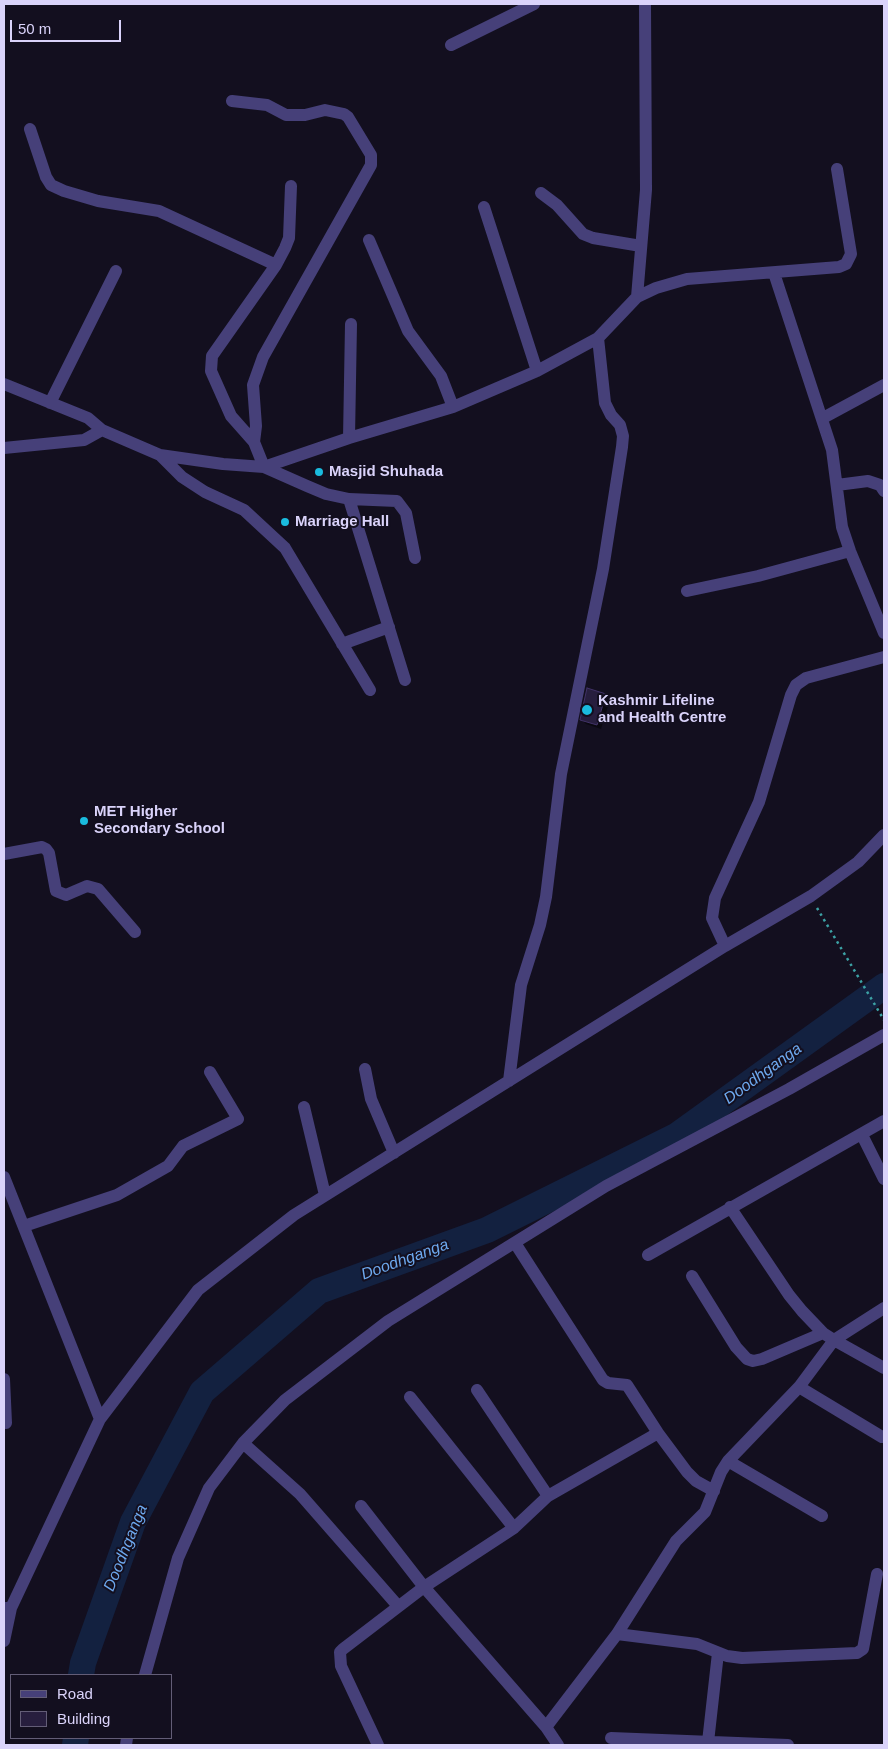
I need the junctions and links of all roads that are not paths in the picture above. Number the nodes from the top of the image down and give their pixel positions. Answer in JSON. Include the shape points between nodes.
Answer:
{"nodes":[{"id":1,"x":534,"y":4,"type":"edge"},
{"id":2,"x":645,"y":4,"type":"edge"},
{"id":3,"x":451,"y":45,"type":"dead end"},
{"id":4,"x":232,"y":101,"type":"dead end"},
{"id":5,"x":30,"y":129,"type":"dead end"},
{"id":6,"x":837,"y":170,"type":"dead end"},
{"id":7,"x":291,"y":186,"type":"dead end"},
{"id":8,"x":541,"y":193,"type":"dead end"},
{"id":9,"x":484,"y":207,"type":"dead end"},
{"id":10,"x":369,"y":240,"type":"dead end"},
{"id":11,"x":640,"y":246,"type":"junction"},
{"id":12,"x":276,"y":265,"type":"junction"},
{"id":13,"x":116,"y":271,"type":"dead end"},
{"id":14,"x":774,"y":273,"type":"junction"},
{"id":15,"x":637,"y":297,"type":"junction"},
{"id":16,"x":351,"y":324,"type":"dead end"},
{"id":17,"x":598,"y":338,"type":"junction"},
{"id":18,"x":537,"y":372,"type":"junction"},
{"id":19,"x":4,"y":384,"type":"edge"},
{"id":20,"x":884,"y":385,"type":"edge"},
{"id":21,"x":50,"y":403,"type":"junction"},
{"id":22,"x":453,"y":408,"type":"junction"},
{"id":23,"x":823,"y":418,"type":"junction"},
{"id":24,"x":102,"y":430,"type":"junction"},
{"id":25,"x":349,"y":438,"type":"junction"},
{"id":26,"x":254,"y":442,"type":"junction"},
{"id":27,"x":4,"y":448,"type":"edge"},
{"id":28,"x":160,"y":455,"type":"junction"},
{"id":29,"x":264,"y":467,"type":"junction"},
{"id":30,"x":837,"y":485,"type":"junction"},
{"id":31,"x":884,"y":491,"type":"edge"},
{"id":32,"x":349,"y":499,"type":"junction"},
{"id":33,"x":850,"y":551,"type":"junction"},
{"id":34,"x":415,"y":558,"type":"dead end"},
{"id":35,"x":687,"y":591,"type":"dead end"},
{"id":36,"x":389,"y":627,"type":"junction"},
{"id":37,"x":884,"y":633,"type":"edge"},
{"id":38,"x":342,"y":644,"type":"junction"},
{"id":39,"x":884,"y":657,"type":"edge"},
{"id":40,"x":405,"y":680,"type":"dead end"},
{"id":41,"x":370,"y":690,"type":"dead end"},
{"id":42,"x":884,"y":835,"type":"edge"},
{"id":43,"x":4,"y":854,"type":"edge"},
{"id":44,"x":135,"y":932,"type":"dead end"},
{"id":45,"x":725,"y":946,"type":"junction"},
{"id":46,"x":884,"y":1035,"type":"edge"},
{"id":47,"x":365,"y":1069,"type":"dead end"},
{"id":48,"x":210,"y":1072,"type":"dead end"},
{"id":49,"x":509,"y":1080,"type":"junction"},
{"id":50,"x":304,"y":1108,"type":"dead end"},
{"id":51,"x":884,"y":1120,"type":"edge"},
{"id":52,"x":862,"y":1135,"type":"junction"},
{"id":53,"x":394,"y":1153,"type":"junction"},
{"id":54,"x":4,"y":1177,"type":"edge"},
{"id":55,"x":884,"y":1179,"type":"edge"},
{"id":56,"x":326,"y":1195,"type":"junction"},
{"id":57,"x":730,"y":1207,"type":"junction"},
{"id":58,"x":24,"y":1226,"type":"junction"},
{"id":59,"x":515,"y":1242,"type":"junction"},
{"id":60,"x":648,"y":1255,"type":"dead end"},
{"id":61,"x":692,"y":1276,"type":"dead end"},
{"id":62,"x":884,"y":1308,"type":"edge"},
{"id":63,"x":823,"y":1333,"type":"junction"},
{"id":64,"x":834,"y":1340,"type":"junction"},
{"id":65,"x":884,"y":1368,"type":"edge"},
{"id":66,"x":4,"y":1379,"type":"edge"},
{"id":67,"x":800,"y":1387,"type":"junction"},
{"id":68,"x":477,"y":1390,"type":"dead end"},
{"id":69,"x":410,"y":1397,"type":"dead end"},
{"id":70,"x":100,"y":1419,"type":"junction"},
{"id":71,"x":6,"y":1423,"type":"dead end"},
{"id":72,"x":658,"y":1433,"type":"junction"},
{"id":73,"x":882,"y":1437,"type":"dead end"},
{"id":74,"x":243,"y":1443,"type":"junction"},
{"id":75,"x":728,"y":1461,"type":"junction"},
{"id":76,"x":714,"y":1491,"type":"junction"},
{"id":77,"x":548,"y":1496,"type":"junction"},
{"id":78,"x":361,"y":1506,"type":"dead end"},
{"id":79,"x":822,"y":1516,"type":"dead end"},
{"id":80,"x":514,"y":1528,"type":"junction"},
{"id":81,"x":877,"y":1574,"type":"dead end"},
{"id":82,"x":424,"y":1587,"type":"junction"},
{"id":83,"x":398,"y":1606,"type":"junction"},
{"id":84,"x":8,"y":1608,"type":"edge"},
{"id":85,"x":616,"y":1634,"type":"junction"},
{"id":86,"x":4,"y":1641,"type":"edge"},
{"id":87,"x":718,"y":1653,"type":"junction"},
{"id":88,"x":145,"y":1674,"type":"edge"},
{"id":89,"x":546,"y":1727,"type":"junction"},
{"id":90,"x":611,"y":1738,"type":"dead end"},
{"id":91,"x":708,"y":1742,"type":"junction"},
{"id":92,"x":743,"y":1744,"type":"edge"},
{"id":93,"x":378,"y":1745,"type":"edge"},
{"id":94,"x":558,"y":1745,"type":"edge"},
{"id":95,"x":788,"y":1745,"type":"edge"}],
"edges":[{"from":1,"to":3,"type":"street"},
{"from":2,"to":11,"type":"street","via":[[646,190]]},
{"from":4,"to":26,"type":"street","via":[[267,105],[286,115],[326,110],[344,114],[372,160],[263,357],[253,385]]},
{"from":5,"to":12,"type":"street","via":[[51,184],[98,201],[159,212]]},
{"from":6,"to":14,"type":"street","via":[[851,254],[849,261],[839,267]]},
{"from":7,"to":12,"type":"street","via":[[289,238]]},
{"from":8,"to":11,"type":"street","via":[[557,205],[583,234]]},
{"from":9,"to":18,"type":"street"},
{"from":10,"to":22,"type":"street","via":[[408,331],[441,376]]},
{"from":11,"to":15,"type":"street"},
{"from":12,"to":26,"type":"street","via":[[212,356],[211,371],[231,416]]},
{"from":13,"to":21,"type":"street"},
{"from":14,"to":15,"type":"street","via":[[687,279]]},
{"from":14,"to":23,"type":"street"},
{"from":15,"to":17,"type":"street"},
{"from":16,"to":25,"type":"street"},
{"from":17,"to":18,"type":"street"},
{"from":17,"to":49,"type":"street","via":[[605,403],[620,425],[622,447],[603,569],[561,774],[546,897],[521,986]]},
{"from":18,"to":22,"type":"street"},
{"from":19,"to":21,"type":"street"},
{"from":20,"to":23,"type":"street"},
{"from":21,"to":24,"type":"street","via":[[88,418]]},
{"from":22,"to":25,"type":"street"},
{"from":23,"to":30,"type":"street"},
{"from":24,"to":27,"type":"street","via":[[84,440]]},
{"from":24,"to":28,"type":"street"},
{"from":25,"to":29,"type":"street"},
{"from":26,"to":29,"type":"street"},
{"from":28,"to":29,"type":"street"},
{"from":28,"to":38,"type":"street","via":[[182,477],[244,510],[285,548]]},
{"from":29,"to":32,"type":"street","via":[[326,494]]},
{"from":30,"to":31,"type":"street","via":[[868,481],[880,484]]},
{"from":30,"to":33,"type":"street","via":[[842,527]]},
{"from":32,"to":34,"type":"street","via":[[397,501],[403,506]]},
{"from":32,"to":36,"type":"street"},
{"from":33,"to":35,"type":"street"},
{"from":33,"to":37,"type":"street"},
{"from":36,"to":38,"type":"street"},
{"from":36,"to":40,"type":"street"},
{"from":38,"to":41,"type":"street"},
{"from":39,"to":45,"type":"street","via":[[806,678],[796,685],[758,802],[714,898],[712,918]]},
{"from":42,"to":45,"type":"street","via":[[858,862],[811,896]]},
{"from":43,"to":44,"type":"street","via":[[46,849],[56,891],[66,895],[87,886],[98,889]]},
{"from":45,"to":49,"type":"street"},
{"from":46,"to":59,"type":"street","via":[[614,1182]]},
{"from":47,"to":53,"type":"street","via":[[371,1099]]},
{"from":48,"to":58,"type":"street","via":[[238,1119],[183,1146],[168,1166],[117,1195]]},
{"from":49,"to":53,"type":"street"},
{"from":50,"to":56,"type":"street"},
{"from":51,"to":52,"type":"street"},
{"from":52,"to":55,"type":"street"},
{"from":52,"to":57,"type":"street"},
{"from":53,"to":56,"type":"street"},
{"from":54,"to":58,"type":"street"},
{"from":56,"to":70,"type":"street","via":[[294,1215],[198,1290]]},
{"from":57,"to":60,"type":"street"},
{"from":57,"to":63,"type":"street","via":[[789,1295]]},
{"from":58,"to":70,"type":"street"},
{"from":59,"to":72,"type":"street","via":[[603,1380],[627,1385]]},
{"from":59,"to":74,"type":"street","via":[[388,1321],[285,1400]]},
{"from":61,"to":63,"type":"street","via":[[736,1348],[747,1359],[762,1358]]},
{"from":62,"to":64,"type":"street"},
{"from":63,"to":64,"type":"street"},
{"from":64,"to":65,"type":"street"},
{"from":64,"to":67,"type":"street"},
{"from":66,"to":71,"type":"street"},
{"from":67,"to":73,"type":"street"},
{"from":67,"to":75,"type":"street"},
{"from":68,"to":77,"type":"street"},
{"from":69,"to":80,"type":"street"},
{"from":70,"to":84,"type":"street"},
{"from":72,"to":76,"type":"street","via":[[692,1477]]},
{"from":72,"to":77,"type":"street"},
{"from":74,"to":83,"type":"street","via":[[300,1494]]},
{"from":74,"to":88,"type":"street","via":[[209,1488],[178,1558]]},
{"from":75,"to":76,"type":"street"},
{"from":75,"to":79,"type":"street"},
{"from":76,"to":85,"type":"street","via":[[705,1512],[676,1540]]},
{"from":77,"to":80,"type":"street"},
{"from":78,"to":82,"type":"street"},
{"from":80,"to":82,"type":"street"},
{"from":81,"to":87,"type":"street","via":[[861,1651],[742,1658]]},
{"from":82,"to":83,"type":"street"},
{"from":82,"to":89,"type":"street"},
{"from":83,"to":93,"type":"street","via":[[340,1652],[341,1666]]},
{"from":84,"to":86,"type":"street"},
{"from":85,"to":87,"type":"street","via":[[697,1644]]},
{"from":85,"to":89,"type":"street"},
{"from":87,"to":91,"type":"street"},
{"from":89,"to":94,"type":"street"},
{"from":90,"to":91,"type":"street"},
{"from":91,"to":92,"type":"street"},
{"from":92,"to":95,"type":"street"}]}
